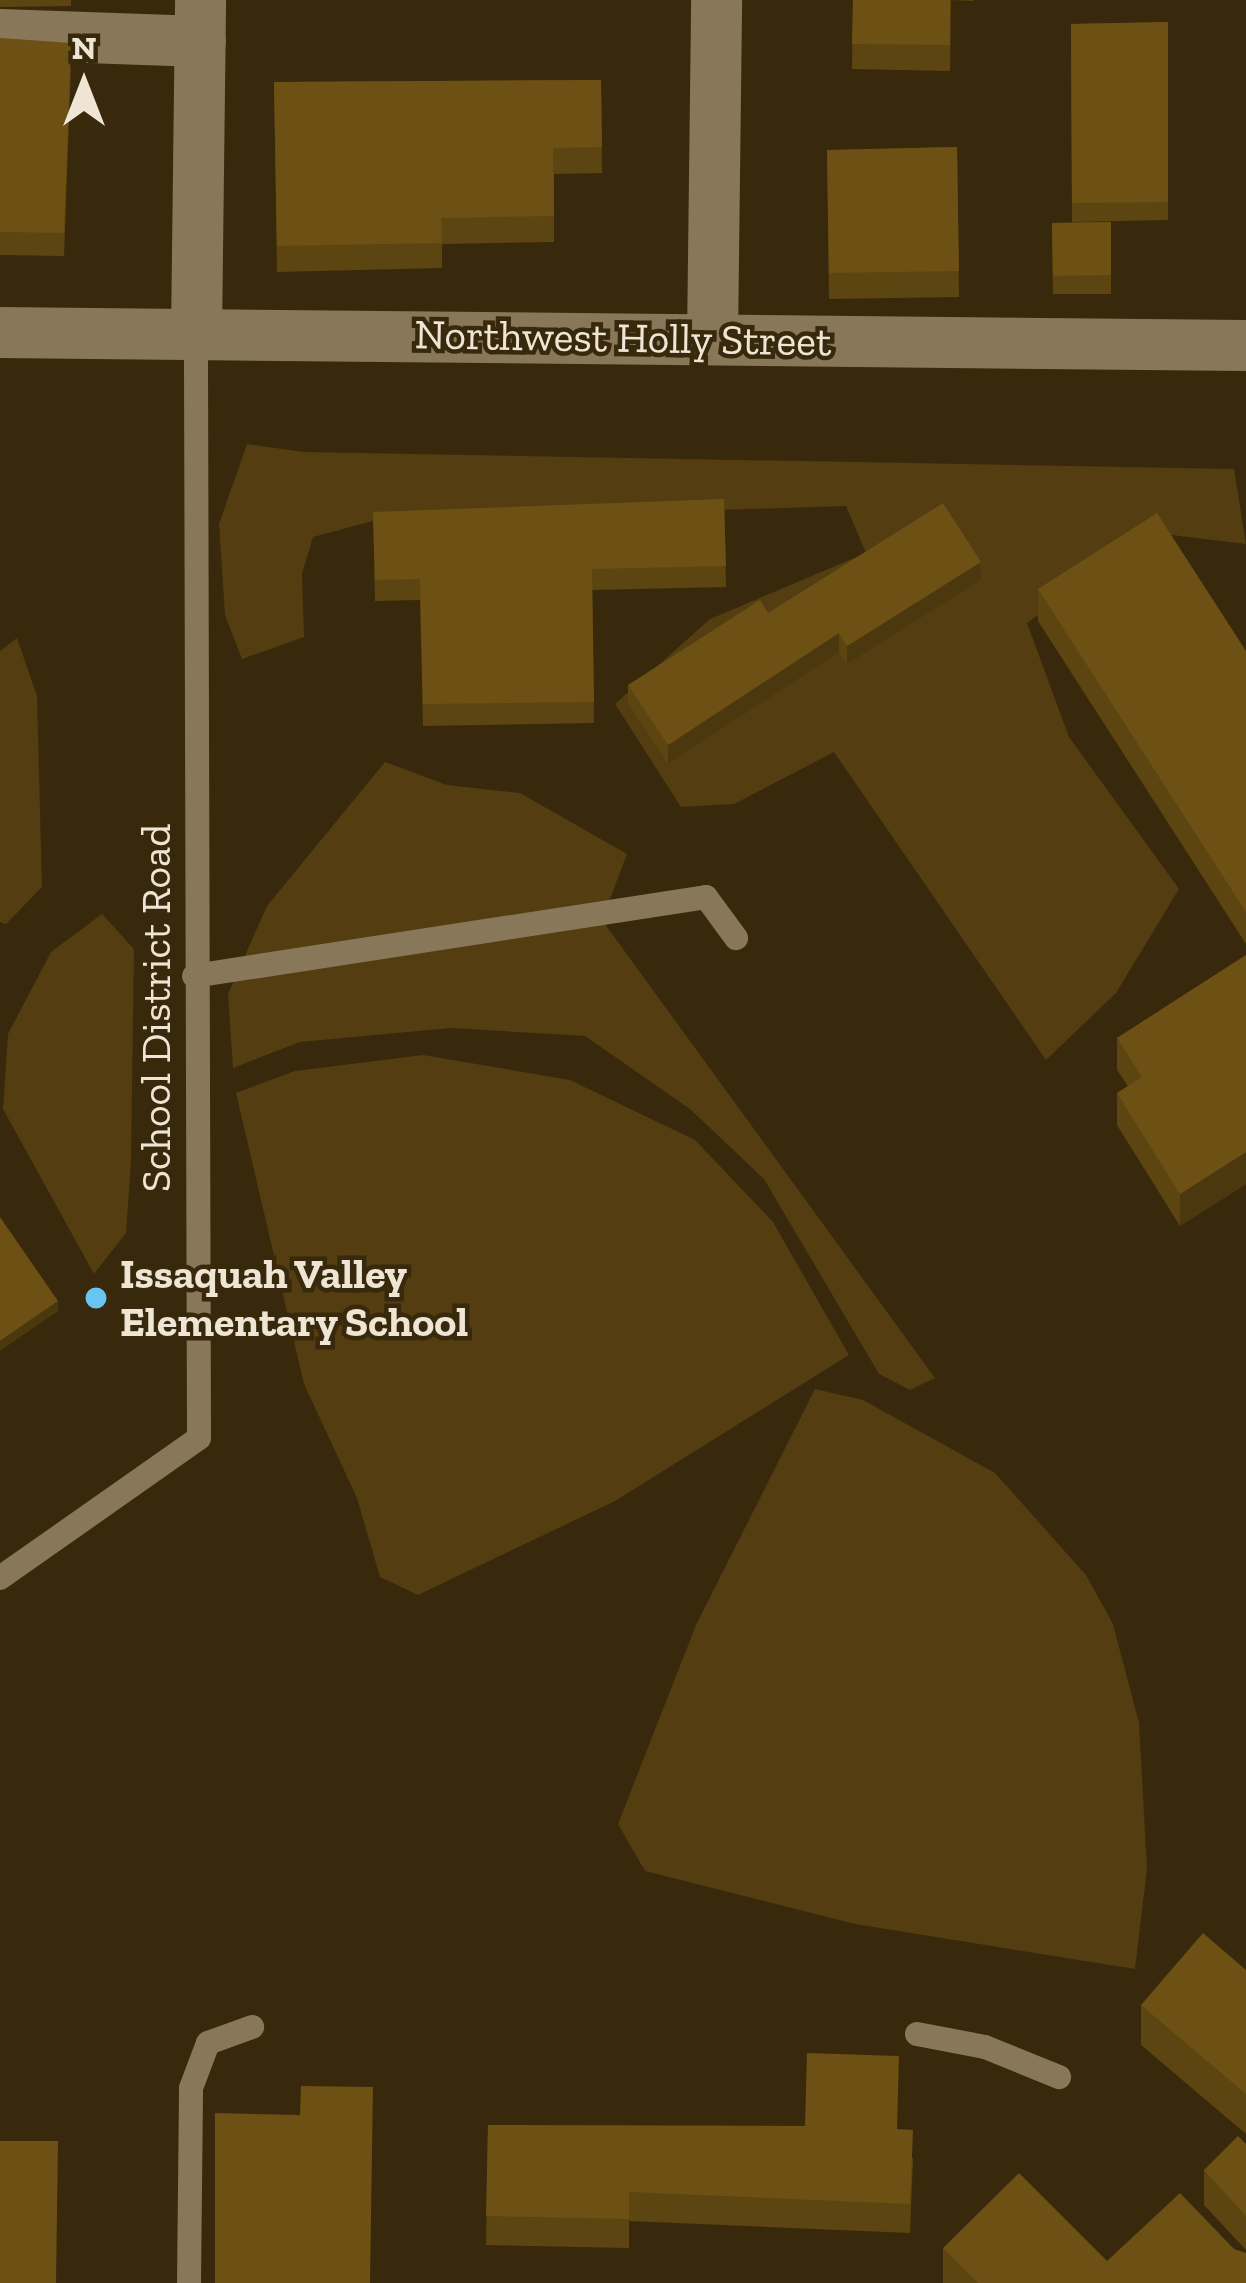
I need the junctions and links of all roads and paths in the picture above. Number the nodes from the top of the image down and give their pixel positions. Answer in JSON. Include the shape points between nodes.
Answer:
{"nodes":[{"id":1,"x":716,"y":0,"type":"edge"},
{"id":2,"x":200,"y":20,"type":"edge"},
{"id":3,"x":0,"y":34,"type":"edge"},
{"id":4,"x":0,"y":332,"type":"edge"},
{"id":5,"x":196,"y":334,"type":"junction"},
{"id":6,"x":712,"y":339,"type":"junction"},
{"id":7,"x":1246,"y":346,"type":"edge"},
{"id":8,"x":736,"y":938,"type":"dead end"},
{"id":9,"x":194,"y":976,"type":"junction"},
{"id":10,"x":0,"y":1578,"type":"edge"},
{"id":11,"x":252,"y":2026,"type":"dead end"},
{"id":12,"x":917,"y":2034,"type":"dead end"},
{"id":13,"x":1059,"y":2077,"type":"dead end"},
{"id":14,"x":189,"y":2283,"type":"edge"}],
"edges":[{"from":1,"to":6,"type":"street"},
{"from":2,"to":3,"type":"street"},
{"from":2,"to":5,"type":"street"},
{"from":4,"to":5,"type":"street","name":"Northwest Holly Street"},
{"from":5,"to":6,"type":"street","name":"Northwest Holly Street"},
{"from":5,"to":9,"type":"lane","name":"School District Road"},
{"from":6,"to":7,"type":"street","name":"Northwest Holly Street"},
{"from":8,"to":9,"type":"lane","via":[[706,897]]},
{"from":9,"to":10,"type":"lane","name":"School District Road","via":[[199,1438]]},
{"from":11,"to":14,"type":"lane","via":[[208,2043],[191,2088]]},
{"from":12,"to":13,"type":"lane","via":[[985,2048]]}]}
